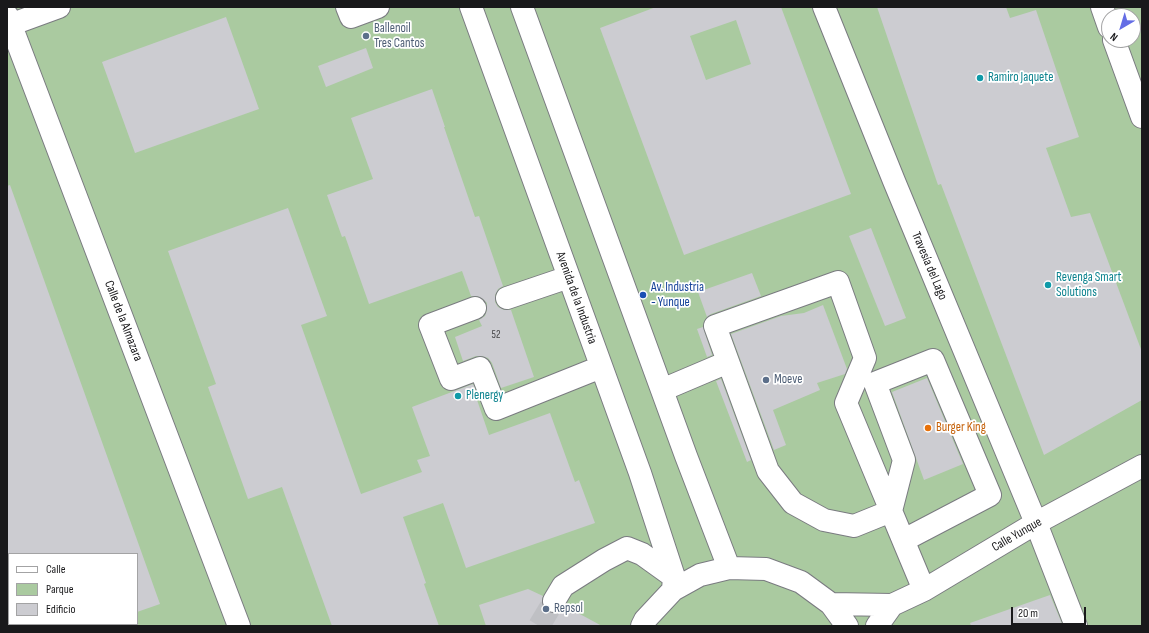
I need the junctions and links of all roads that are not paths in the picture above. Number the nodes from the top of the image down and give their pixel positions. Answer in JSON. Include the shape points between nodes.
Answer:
{"nodes":[{"id":1,"x":59,"y":7,"type":"edge"},
{"id":2,"x":347,"y":7,"type":"edge"},
{"id":3,"x":378,"y":7,"type":"edge"},
{"id":4,"x":471,"y":7,"type":"edge"},
{"id":5,"x":522,"y":7,"type":"edge"},
{"id":6,"x":824,"y":7,"type":"edge"},
{"id":7,"x":8,"y":22,"type":"edge"},
{"id":8,"x":1117,"y":48,"type":"edge"},
{"id":9,"x":1142,"y":117,"type":"edge"},
{"id":10,"x":569,"y":277,"type":"junction"},
{"id":11,"x":507,"y":298,"type":"dead end"},
{"id":12,"x":475,"y":308,"type":"dead end"},
{"id":13,"x":728,"y":362,"type":"junction"},
{"id":14,"x":601,"y":367,"type":"junction"},
{"id":15,"x":662,"y":390,"type":"junction"},
{"id":16,"x":1142,"y":466,"type":"edge"},
{"id":17,"x":891,"y":511,"type":"junction"},
{"id":18,"x":1036,"y":523,"type":"junction"},
{"id":19,"x":904,"y":540,"type":"junction"},
{"id":20,"x":729,"y":568,"type":"junction"},
{"id":21,"x":674,"y":584,"type":"junction"},
{"id":22,"x":924,"y":590,"type":"junction"},
{"id":23,"x":554,"y":601,"type":"tunnel mouth"},
{"id":24,"x":831,"y":604,"type":"junction"},
{"id":25,"x":892,"y":605,"type":"junction"},
{"id":26,"x":240,"y":626,"type":"edge"},
{"id":27,"x":642,"y":626,"type":"edge"},
{"id":28,"x":848,"y":626,"type":"edge"},
{"id":29,"x":877,"y":626,"type":"edge"},
{"id":30,"x":1076,"y":626,"type":"edge"}],
"edges":[{"from":1,"to":7,"type":"street"},
{"from":2,"to":3,"type":"street","via":[[351,17]]},
{"from":4,"to":10,"type":"street","name":"Avenida de la Industria"},
{"from":5,"to":15,"type":"street"},
{"from":6,"to":18,"type":"street","name":"Travesía del Lago"},
{"from":7,"to":26,"type":"street","name":"Calle de la Almazara"},
{"from":8,"to":9,"type":"street"},
{"from":10,"to":11,"type":"street"},
{"from":10,"to":14,"type":"street","name":"Avenida de la Industria"},
{"from":12,"to":14,"type":"street","via":[[430,325],[451,379],[488,366],[496,409]]},
{"from":13,"to":15,"type":"street"},
{"from":13,"to":17,"type":"street","via":[[768,471],[793,503],[824,520],[854,526]]},
{"from":13,"to":17,"type":"street","via":[[715,326],[838,282],[865,358],[846,403]]},
{"from":14,"to":21,"type":"street","name":"Avenida de la Industria","via":[[640,473]]},
{"from":15,"to":20,"type":"street"},
{"from":16,"to":18,"type":"street","name":"Calle Yunque"},
{"from":17,"to":19,"type":"street"},
{"from":17,"to":19,"type":"street","via":[[904,460],[875,384],[933,360],[990,495]]},
{"from":18,"to":22,"type":"street","name":"Calle Yunque"},
{"from":18,"to":30,"type":"street","name":"Travesía del Lago"},
{"from":19,"to":22,"type":"street"},
{"from":20,"to":21,"type":"street"},
{"from":20,"to":24,"type":"street","via":[[766,569],[801,582]]},
{"from":21,"to":23,"type":"street","via":[[642,554],[627,548],[563,586]]},
{"from":21,"to":27,"type":"street"},
{"from":22,"to":25,"type":"street","name":"Calle Yunque"},
{"from":24,"to":25,"type":"street","name":"Calle Yunque"},
{"from":24,"to":28,"type":"street"},
{"from":25,"to":29,"type":"street","name":"Calle Yunque"}]}
